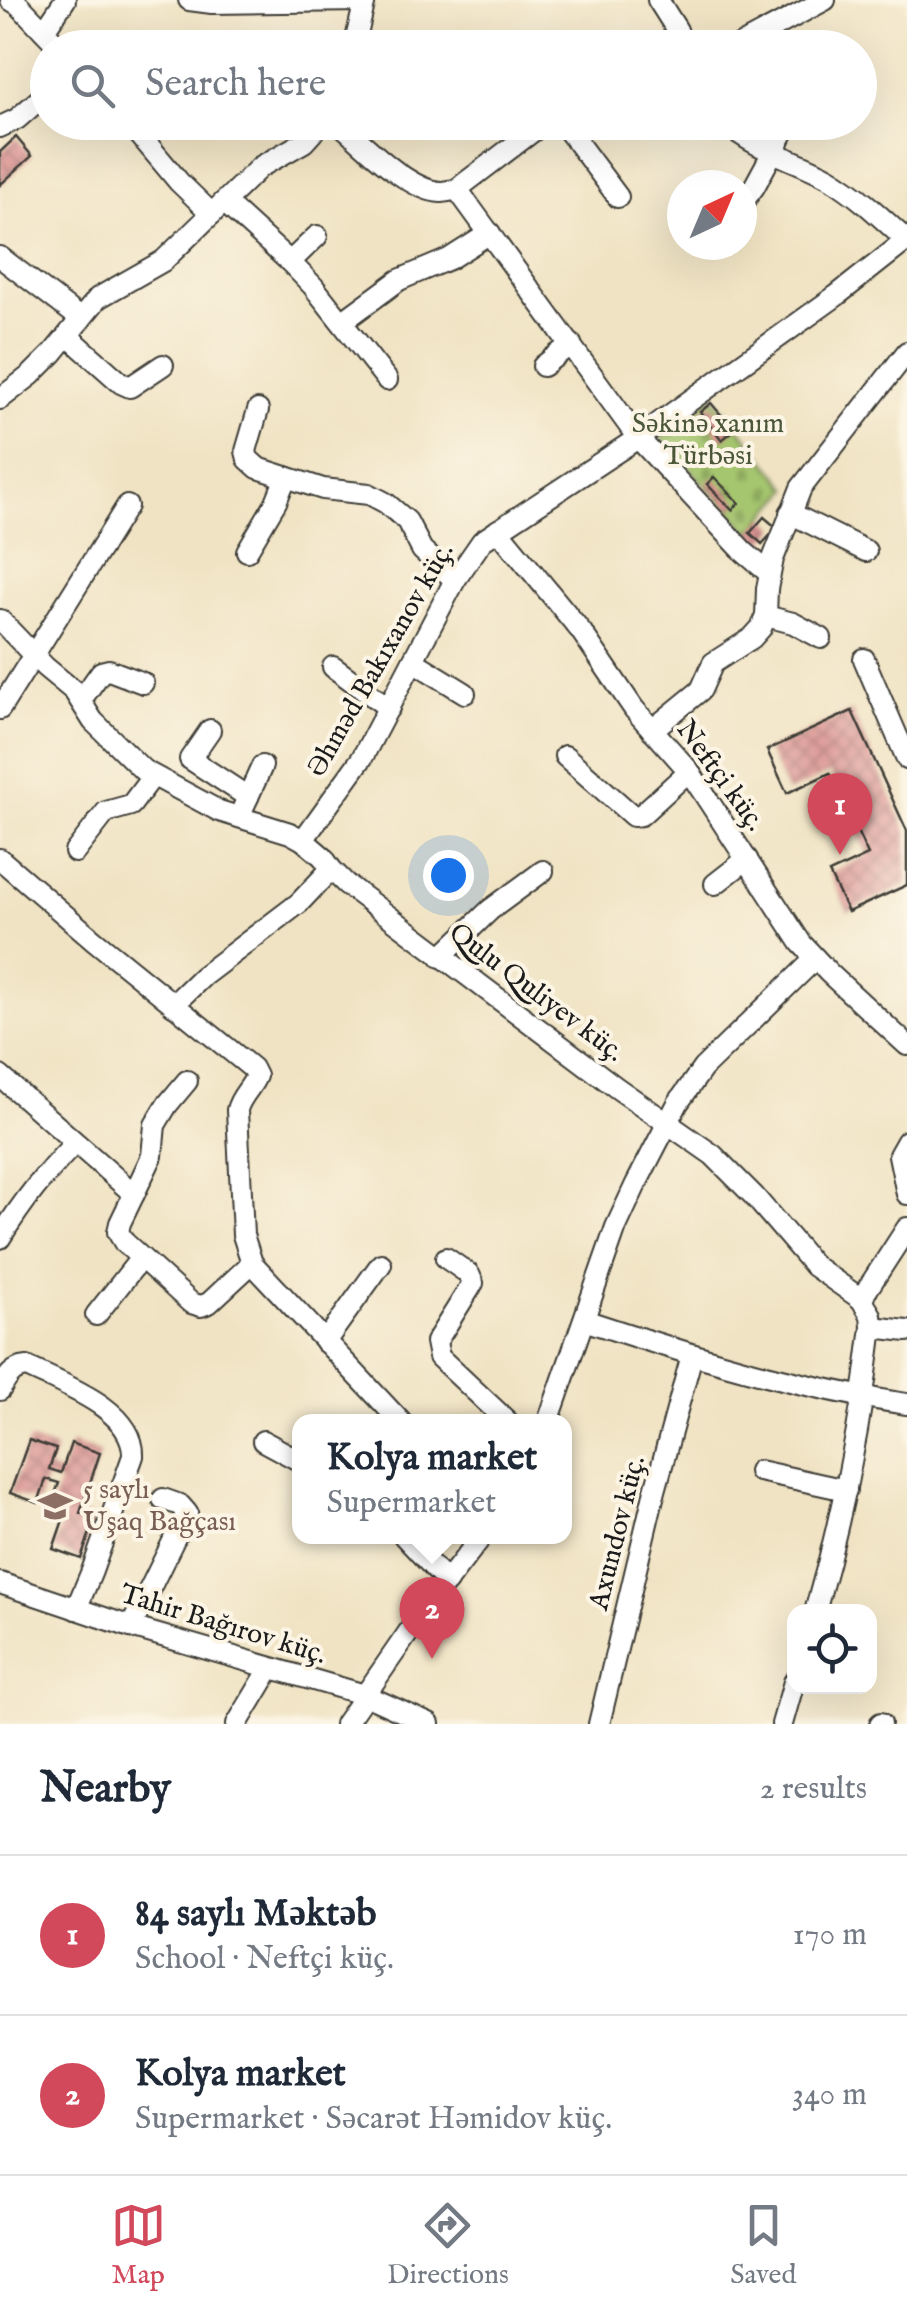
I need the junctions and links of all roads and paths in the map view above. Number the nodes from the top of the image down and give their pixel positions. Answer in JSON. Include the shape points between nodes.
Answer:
{"nodes":[{"id":1,"x":11,"y":0,"type":"edge"},
{"id":2,"x":65,"y":0,"type":"edge"},
{"id":3,"x":189,"y":0,"type":"edge"},
{"id":4,"x":364,"y":0,"type":"edge"},
{"id":5,"x":658,"y":0,"type":"edge"},
{"id":6,"x":825,"y":0,"type":"edge"},
{"id":7,"x":43,"y":30,"type":"edge"},
{"id":8,"x":45,"y":30,"type":"edge"},
{"id":9,"x":358,"y":30,"type":"edge"},
{"id":10,"x":676,"y":30,"type":"edge"},
{"id":11,"x":769,"y":30,"type":"edge"},
{"id":12,"x":30,"y":108,"type":"edge"},
{"id":13,"x":0,"y":127,"type":"edge"},
{"id":14,"x":144,"y":140,"type":"edge"},
{"id":15,"x":306,"y":140,"type":"edge"},
{"id":16,"x":359,"y":140,"type":"edge"},
{"id":17,"x":521,"y":140,"type":"edge"},
{"id":18,"x":575,"y":140,"type":"edge"},
{"id":19,"x":748,"y":140,"type":"edge"},
{"id":20,"x":780,"y":140,"type":"edge"},
{"id":21,"x":773,"y":154,"type":"junction"},
{"id":22,"x":757,"y":179,"type":"edge"},
{"id":23,"x":457,"y":189,"type":"junction"},
{"id":24,"x":618,"y":197,"type":"dead end"},
{"id":25,"x":218,"y":208,"type":"junction"},
{"id":26,"x":490,"y":233,"type":"junction"},
{"id":27,"x":317,"y":236,"type":"dead end"},
{"id":28,"x":907,"y":240,"type":"edge"},
{"id":29,"x":0,"y":256,"type":"edge"},
{"id":30,"x":290,"y":262,"type":"junction"},
{"id":31,"x":342,"y":322,"type":"junction"},
{"id":32,"x":74,"y":327,"type":"junction"},
{"id":33,"x":570,"y":344,"type":"junction"},
{"id":34,"x":907,"y":352,"type":"edge"},
{"id":35,"x":162,"y":365,"type":"dead end"},
{"id":36,"x":543,"y":366,"type":"dead end"},
{"id":37,"x":386,"y":380,"type":"dead end"},
{"id":38,"x":0,"y":399,"type":"edge"},
{"id":39,"x":258,"y":410,"type":"dead end"},
{"id":40,"x":638,"y":438,"type":"junction"},
{"id":41,"x":286,"y":477,"type":"junction"},
{"id":42,"x":128,"y":506,"type":"dead end"},
{"id":43,"x":790,"y":513,"type":"junction"},
{"id":44,"x":498,"y":530,"type":"junction"},
{"id":45,"x":247,"y":551,"type":"dead end"},
{"id":46,"x":866,"y":551,"type":"dead end"},
{"id":47,"x":769,"y":574,"type":"junction"},
{"id":48,"x":455,"y":580,"type":"junction"},
{"id":49,"x":766,"y":616,"type":"junction"},
{"id":50,"x":0,"y":620,"type":"edge"},
{"id":51,"x":822,"y":638,"type":"dead end"},
{"id":52,"x":33,"y":654,"type":"junction"},
{"id":53,"x":864,"y":659,"type":"dead end"},
{"id":54,"x":413,"y":661,"type":"junction"},
{"id":55,"x":333,"y":667,"type":"dead end"},
{"id":56,"x":144,"y":683,"type":"dead end"},
{"id":57,"x":465,"y":693,"type":"dead end"},
{"id":58,"x":82,"y":700,"type":"junction"},
{"id":59,"x":389,"y":708,"type":"junction"},
{"id":60,"x":0,"y":709,"type":"edge"},
{"id":61,"x":210,"y":730,"type":"dead end"},
{"id":62,"x":652,"y":730,"type":"junction"},
{"id":63,"x":903,"y":734,"type":"edge"},
{"id":64,"x":565,"y":756,"type":"dead end"},
{"id":65,"x":907,"y":759,"type":"edge"},
{"id":66,"x":262,"y":766,"type":"dead end"},
{"id":67,"x":689,"y":771,"type":"junction"},
{"id":68,"x":152,"y":777,"type":"junction"},
{"id":69,"x":248,"y":796,"type":"junction"},
{"id":70,"x":238,"y":818,"type":"junction"},
{"id":71,"x":303,"y":840,"type":"junction"},
{"id":72,"x":74,"y":852,"type":"dead end"},
{"id":73,"x":0,"y":859,"type":"edge"},
{"id":74,"x":747,"y":859,"type":"junction"},
{"id":75,"x":331,"y":869,"type":"junction"},
{"id":76,"x":543,"y":871,"type":"dead end"},
{"id":77,"x":715,"y":884,"type":"dead end"},
{"id":78,"x":441,"y":958,"type":"junction"},
{"id":79,"x":815,"y":959,"type":"junction"},
{"id":80,"x":174,"y":1005,"type":"junction"},
{"id":81,"x":907,"y":1044,"type":"edge"},
{"id":82,"x":0,"y":1076,"type":"edge"},
{"id":83,"x":187,"y":1081,"type":"dead end"},
{"id":84,"x":668,"y":1124,"type":"junction"},
{"id":85,"x":907,"y":1142,"type":"edge"},
{"id":86,"x":75,"y":1143,"type":"junction"},
{"id":87,"x":134,"y":1194,"type":"junction"},
{"id":88,"x":907,"y":1194,"type":"edge"},
{"id":89,"x":907,"y":1228,"type":"edge"},
{"id":90,"x":0,"y":1238,"type":"edge"},
{"id":91,"x":141,"y":1258,"type":"junction"},
{"id":92,"x":446,"y":1258,"type":"dead end"},
{"id":93,"x":252,"y":1263,"type":"junction"},
{"id":94,"x":381,"y":1264,"type":"dead end"},
{"id":95,"x":861,"y":1299,"type":"junction"},
{"id":96,"x":96,"y":1316,"type":"dead end"},
{"id":97,"x":584,"y":1320,"type":"junction"},
{"id":98,"x":872,"y":1327,"type":"junction"},
{"id":99,"x":907,"y":1331,"type":"edge"},
{"id":100,"x":326,"y":1342,"type":"junction"},
{"id":101,"x":692,"y":1355,"type":"junction"},
{"id":102,"x":0,"y":1390,"type":"edge"},
{"id":103,"x":864,"y":1398,"type":"junction"},
{"id":104,"x":907,"y":1404,"type":"edge"},
{"id":105,"x":394,"y":1414,"type":"edge"},
{"id":106,"x":500,"y":1414,"type":"edge"},
{"id":107,"x":551,"y":1414,"type":"edge"},
{"id":108,"x":264,"y":1442,"type":"dead end"},
{"id":109,"x":292,"y":1457,"type":"edge"},
{"id":110,"x":759,"y":1472,"type":"dead end"},
{"id":111,"x":846,"y":1490,"type":"junction"},
{"id":112,"x":163,"y":1499,"type":"dead end"},
{"id":113,"x":411,"y":1544,"type":"edge"},
{"id":114,"x":476,"y":1544,"type":"edge"},
{"id":115,"x":447,"y":1582,"type":"junction"},
{"id":116,"x":0,"y":1583,"type":"edge"},
{"id":117,"x":818,"y":1604,"type":"edge"},
{"id":118,"x":76,"y":1609,"type":"junction"},
{"id":119,"x":131,"y":1627,"type":"junction"},
{"id":120,"x":270,"y":1668,"type":"junction"},
{"id":121,"x":365,"y":1694,"type":"junction"},
{"id":122,"x":791,"y":1694,"type":"edge"},
{"id":123,"x":237,"y":1724,"type":"edge"},
{"id":124,"x":345,"y":1724,"type":"edge"},
{"id":125,"x":428,"y":1724,"type":"edge"},
{"id":126,"x":600,"y":1724,"type":"edge"},
{"id":127,"x":782,"y":1724,"type":"edge"}],
"edges":[{"from":1,"to":7,"type":"street"},
{"from":2,"to":8,"type":"street"},
{"from":3,"to":4,"type":"street"},
{"from":4,"to":9,"type":"street"},
{"from":5,"to":10,"type":"street"},
{"from":6,"to":11,"type":"street"},
{"from":12,"to":13,"type":"street"},
{"from":14,"to":25,"type":"street","via":[[179,182]]},
{"from":15,"to":25,"type":"street","via":[[260,167]]},
{"from":16,"to":23,"type":"street","via":[[413,183]]},
{"from":17,"to":23,"type":"street"},
{"from":18,"to":24,"type":"street"},
{"from":19,"to":21,"type":"street"},
{"from":20,"to":21,"type":"street"},
{"from":21,"to":22,"type":"street"},
{"from":21,"to":28,"type":"street","via":[[842,186]]},
{"from":23,"to":26,"type":"street"},
{"from":25,"to":30,"type":"street"},
{"from":25,"to":32,"type":"street","via":[[163,261],[98,298]]},
{"from":26,"to":31,"type":"street","via":[[398,280]]},
{"from":26,"to":33,"type":"street"},
{"from":27,"to":30,"type":"street"},
{"from":28,"to":40,"type":"street","name":"Əhməd Bakıxanov küç."},
{"from":29,"to":32,"type":"street"},
{"from":30,"to":31,"type":"street"},
{"from":31,"to":37,"type":"street"},
{"from":32,"to":35,"type":"street","via":[[130,387]]},
{"from":32,"to":38,"type":"street"},
{"from":33,"to":36,"type":"street"},
{"from":33,"to":40,"type":"street"},
{"from":34,"to":43,"type":"street","via":[[808,476]]},
{"from":39,"to":41,"type":"street","via":[[248,458]]},
{"from":40,"to":44,"type":"street","name":"Əhməd Bakıxanov küç."},
{"from":40,"to":47,"type":"street"},
{"from":41,"to":45,"type":"street"},
{"from":41,"to":48,"type":"street","via":[[386,503]]},
{"from":42,"to":52,"type":"street"},
{"from":43,"to":46,"type":"street"},
{"from":43,"to":47,"type":"street"},
{"from":44,"to":48,"type":"street","name":"Əhməd Bakıxanov küç."},
{"from":44,"to":62,"type":"street","name":"Neftçi küç."},
{"from":47,"to":49,"type":"street"},
{"from":48,"to":54,"type":"street","name":"Əhməd Bakıxanov küç."},
{"from":49,"to":51,"type":"street"},
{"from":49,"to":62,"type":"street","via":[[752,638],[712,664],[700,690]]},
{"from":50,"to":52,"type":"street","name":"Qulu Quliyev küç."},
{"from":52,"to":58,"type":"street","name":"Qulu Quliyev küç."},
{"from":52,"to":60,"type":"street"},
{"from":53,"to":63,"type":"street"},
{"from":54,"to":57,"type":"street"},
{"from":54,"to":59,"type":"street","name":"Əhməd Bakıxanov küç."},
{"from":55,"to":59,"type":"street"},
{"from":56,"to":58,"type":"street","via":[[101,672]]},
{"from":58,"to":68,"type":"street","name":"Qulu Quliyev küç.","via":[[93,721]]},
{"from":59,"to":71,"type":"street","name":"Əhməd Bakıxanov küç."},
{"from":61,"to":69,"type":"street","via":[[190,759]]},
{"from":62,"to":67,"type":"street","name":"Neftçi küç."},
{"from":63,"to":65,"type":"street"},
{"from":64,"to":67,"type":"street","via":[[633,816]]},
{"from":66,"to":69,"type":"street"},
{"from":67,"to":74,"type":"street","name":"Neftçi küç."},
{"from":68,"to":70,"type":"street","name":"Qulu Quliyev küç."},
{"from":68,"to":72,"type":"street","via":[[131,806],[106,812]]},
{"from":69,"to":70,"type":"street"},
{"from":70,"to":71,"type":"street","name":"Qulu Quliyev küç."},
{"from":71,"to":75,"type":"street","name":"Qulu Quliyev küç."},
{"from":73,"to":80,"type":"street"},
{"from":74,"to":77,"type":"street"},
{"from":74,"to":79,"type":"street","name":"Neftçi küç."},
{"from":75,"to":78,"type":"street","name":"Qulu Quliyev küç."},
{"from":75,"to":80,"type":"street","via":[[300,903]]},
{"from":76,"to":78,"type":"street"},
{"from":78,"to":84,"type":"street","name":"Qulu Quliyev küç."},
{"from":79,"to":81,"type":"street","name":"Neftçi küç."},
{"from":79,"to":84,"type":"street","via":[[703,1068]]},
{"from":80,"to":93,"type":"street","via":[[256,1076],[237,1110],[243,1235]]},
{"from":82,"to":86,"type":"street"},
{"from":83,"to":87,"type":"street","via":[[155,1124],[152,1156]]},
{"from":84,"to":95,"type":"street","name":"Qulu Quliyev küç.","via":[[731,1171],[814,1266]]},
{"from":84,"to":97,"type":"street","via":[[616,1227]]},
{"from":85,"to":88,"type":"street","via":[[898,1156]]},
{"from":86,"to":87,"type":"street"},
{"from":86,"to":90,"type":"street"},
{"from":87,"to":91,"type":"street","via":[[118,1232]]},
{"from":89,"to":95,"type":"street"},
{"from":91,"to":93,"type":"street","via":[[201,1306]]},
{"from":91,"to":96,"type":"street"},
{"from":92,"to":106,"type":"street","via":[[473,1283],[435,1348]]},
{"from":93,"to":100,"type":"street"},
{"from":94,"to":100,"type":"street"},
{"from":95,"to":98,"type":"street"},
{"from":97,"to":101,"type":"street"},
{"from":97,"to":107,"type":"street"},
{"from":98,"to":99,"type":"street"},
{"from":98,"to":103,"type":"street"},
{"from":100,"to":105,"type":"street"},
{"from":101,"to":103,"type":"street"},
{"from":101,"to":126,"type":"street","name":"Axundov küç."},
{"from":102,"to":118,"type":"street","via":[[9,1374],[26,1366],[113,1414],[134,1447]]},
{"from":103,"to":104,"type":"street"},
{"from":103,"to":111,"type":"street"},
{"from":108,"to":109,"type":"street"},
{"from":110,"to":111,"type":"street"},
{"from":111,"to":117,"type":"street"},
{"from":112,"to":119,"type":"street","via":[[187,1513]]},
{"from":113,"to":115,"type":"street"},
{"from":114,"to":115,"type":"street"},
{"from":115,"to":121,"type":"street"},
{"from":116,"to":118,"type":"street","name":"Tahir Bağırov küç."},
{"from":118,"to":119,"type":"street","name":"Tahir Bağırov küç."},
{"from":119,"to":120,"type":"street","name":"Tahir Bağırov küç."},
{"from":120,"to":121,"type":"street","name":"Tahir Bağırov küç."},
{"from":120,"to":123,"type":"street"},
{"from":121,"to":124,"type":"street"},
{"from":121,"to":125,"type":"street","name":"Tahir Bağırov küç."},
{"from":122,"to":127,"type":"street"}]}
